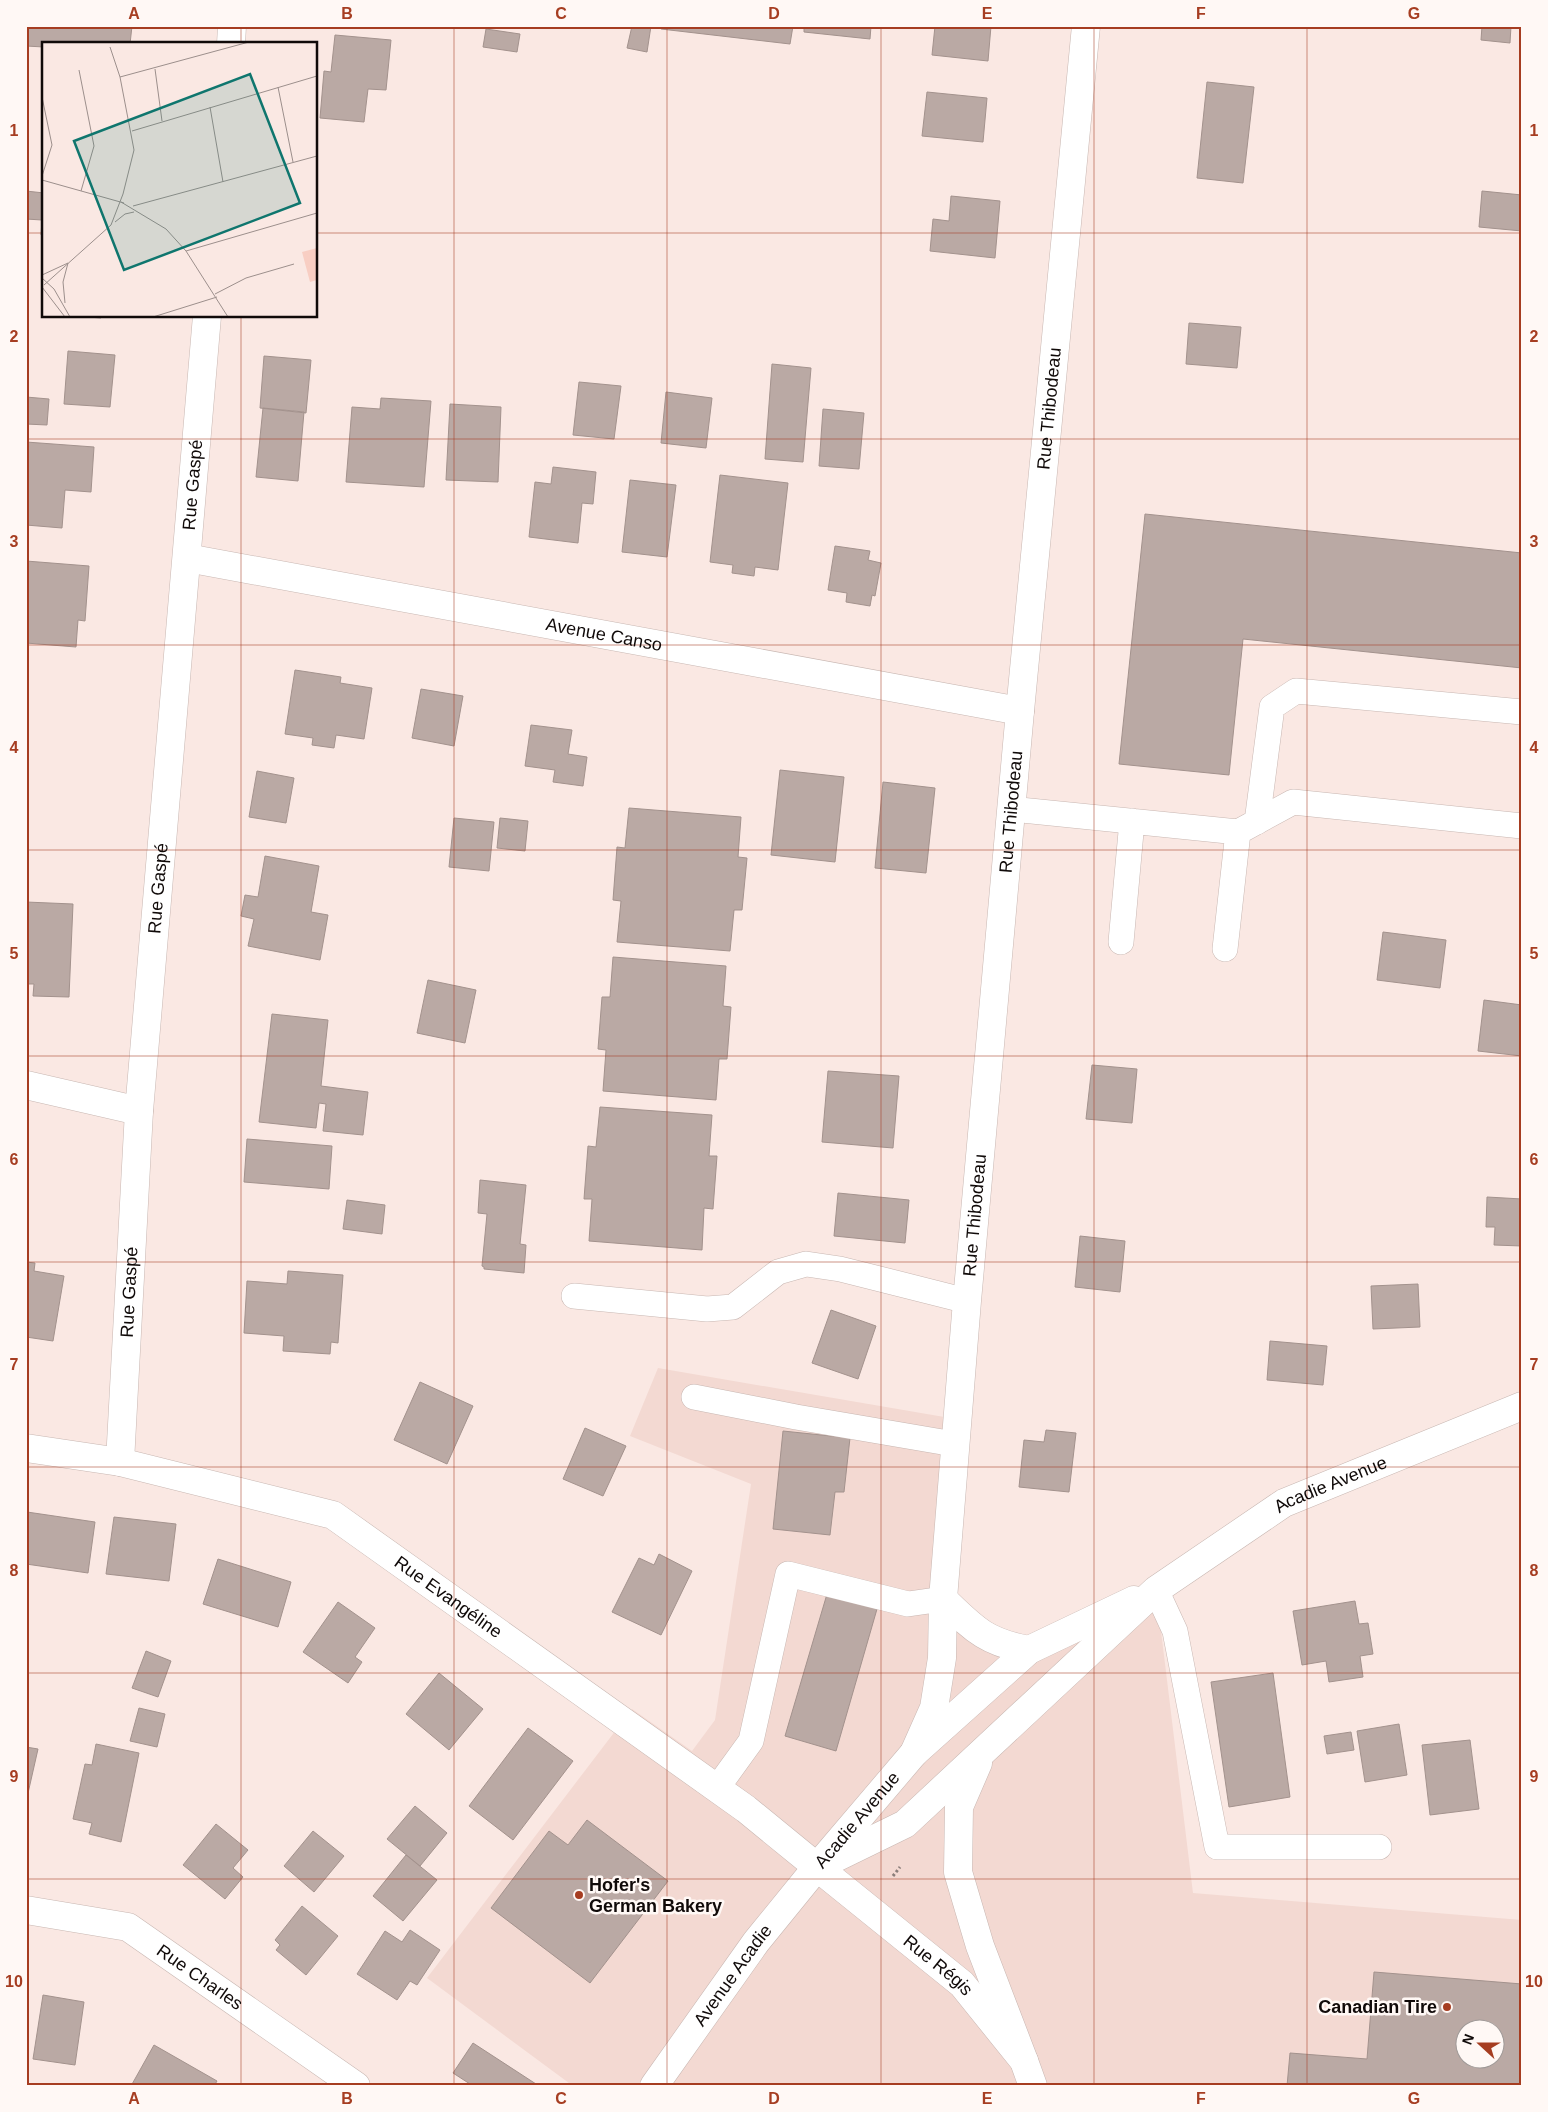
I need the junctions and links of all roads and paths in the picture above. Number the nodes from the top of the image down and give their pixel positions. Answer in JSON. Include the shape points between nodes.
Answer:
{"nodes":[{"id":1,"x":232,"y":26,"type":"edge"},
{"id":2,"x":1086,"y":26,"type":"edge"},
{"id":3,"x":231,"y":42,"type":"edge"},
{"id":4,"x":208,"y":318,"type":"edge"},
{"id":5,"x":187,"y":558,"type":"junction"},
{"id":6,"x":1020,"y":711,"type":"junction"},
{"id":7,"x":1522,"y":712,"type":"edge"},
{"id":8,"x":1011,"y":809,"type":"junction"},
{"id":9,"x":1132,"y":821,"type":"junction"},
{"id":10,"x":1522,"y":826,"type":"edge"},
{"id":11,"x":1248,"y":827,"type":"junction"},
{"id":12,"x":1122,"y":942,"type":"dead end"},
{"id":13,"x":1225,"y":949,"type":"dead end"},
{"id":14,"x":26,"y":1084,"type":"edge"},
{"id":15,"x":139,"y":1111,"type":"junction"},
{"id":16,"x":574,"y":1296,"type":"dead end"},
{"id":17,"x":967,"y":1301,"type":"junction"},
{"id":18,"x":694,"y":1397,"type":"dead end"},
{"id":19,"x":1520,"y":1411,"type":"edge"},
{"id":20,"x":954,"y":1444,"type":"junction"},
{"id":21,"x":26,"y":1448,"type":"edge"},
{"id":22,"x":120,"y":1462,"type":"junction"},
{"id":23,"x":1156,"y":1590,"type":"junction"},
{"id":24,"x":943,"y":1598,"type":"junction"},
{"id":25,"x":1029,"y":1650,"type":"junction"},
{"id":26,"x":984,"y":1752,"type":"junction"},
{"id":27,"x":914,"y":1753,"type":"junction"},
{"id":28,"x":717,"y":1788,"type":"junction"},
{"id":29,"x":1379,"y":1847,"type":"dead end"},
{"id":30,"x":817,"y":1867,"type":"junction"},
{"id":31,"x":26,"y":1910,"type":"edge"},
{"id":32,"x":1029,"y":2073,"type":"edge"},
{"id":33,"x":356,"y":2086,"type":"edge"},
{"id":34,"x":654,"y":2086,"type":"edge"}],
"edges":[{"from":1,"to":3,"type":"street"},
{"from":2,"to":6,"type":"street","name":"Rue Thibodeau"},
{"from":4,"to":5,"type":"street","name":"Rue Gaspé"},
{"from":5,"to":6,"type":"street","name":"Avenue Canso"},
{"from":5,"to":15,"type":"street","name":"Rue Gaspé"},
{"from":6,"to":8,"type":"street","name":"Rue Thibodeau"},
{"from":7,"to":11,"type":"lane","via":[[1296,691],[1272,707]]},
{"from":8,"to":9,"type":"lane"},
{"from":8,"to":17,"type":"street","name":"Rue Thibodeau"},
{"from":9,"to":11,"type":"lane"},
{"from":9,"to":12,"type":"lane"},
{"from":10,"to":11,"type":"lane","via":[[1293,802]]},
{"from":11,"to":13,"type":"lane"},
{"from":14,"to":15,"type":"street"},
{"from":15,"to":22,"type":"street","name":"Rue Gaspé"},
{"from":16,"to":17,"type":"lane","via":[[707,1309],[733,1307],[778,1272],[806,1264],[840,1269]]},
{"from":17,"to":20,"type":"street","name":"Rue Thibodeau"},
{"from":18,"to":20,"type":"lane"},
{"from":19,"to":23,"type":"street","name":"Acadie Avenue","via":[[1284,1503]]},
{"from":20,"to":24,"type":"street","name":"Rue Thibodeau"},
{"from":21,"to":22,"type":"street","name":"Rue Evangéline"},
{"from":22,"to":28,"type":"street","name":"Rue Evangéline","via":[[334,1515]]},
{"from":23,"to":25,"type":"street","name":"Acadie Avenue"},
{"from":23,"to":26,"type":"street","name":"Acadie Avenue"},
{"from":23,"to":29,"type":"lane","via":[[1175,1631],[1217,1847]]},
{"from":24,"to":25,"type":"street","via":[[975,1630],[1003,1645]]},
{"from":24,"to":27,"type":"street","name":"Rue Thibodeau","via":[[942,1658],[934,1708]]},
{"from":24,"to":28,"type":"lane","via":[[908,1604],[788,1574],[751,1741]]},
{"from":25,"to":27,"type":"street","name":"Acadie Avenue"},
{"from":26,"to":30,"type":"street","name":"Acadie Avenue","via":[[905,1824]]},
{"from":26,"to":32,"type":"street","via":[[959,1806],[958,1872],[980,1946]]},
{"from":27,"to":30,"type":"street","name":"Acadie Avenue"},
{"from":28,"to":30,"type":"street","name":"Rue Evangéline"},
{"from":30,"to":32,"type":"street","name":"Rue Régis","via":[[962,1984]]},
{"from":30,"to":34,"type":"street","name":"Avenue Acadie","via":[[756,1942]]},
{"from":31,"to":33,"type":"street","name":"Rue Charles","via":[[128,1927]]}]}
